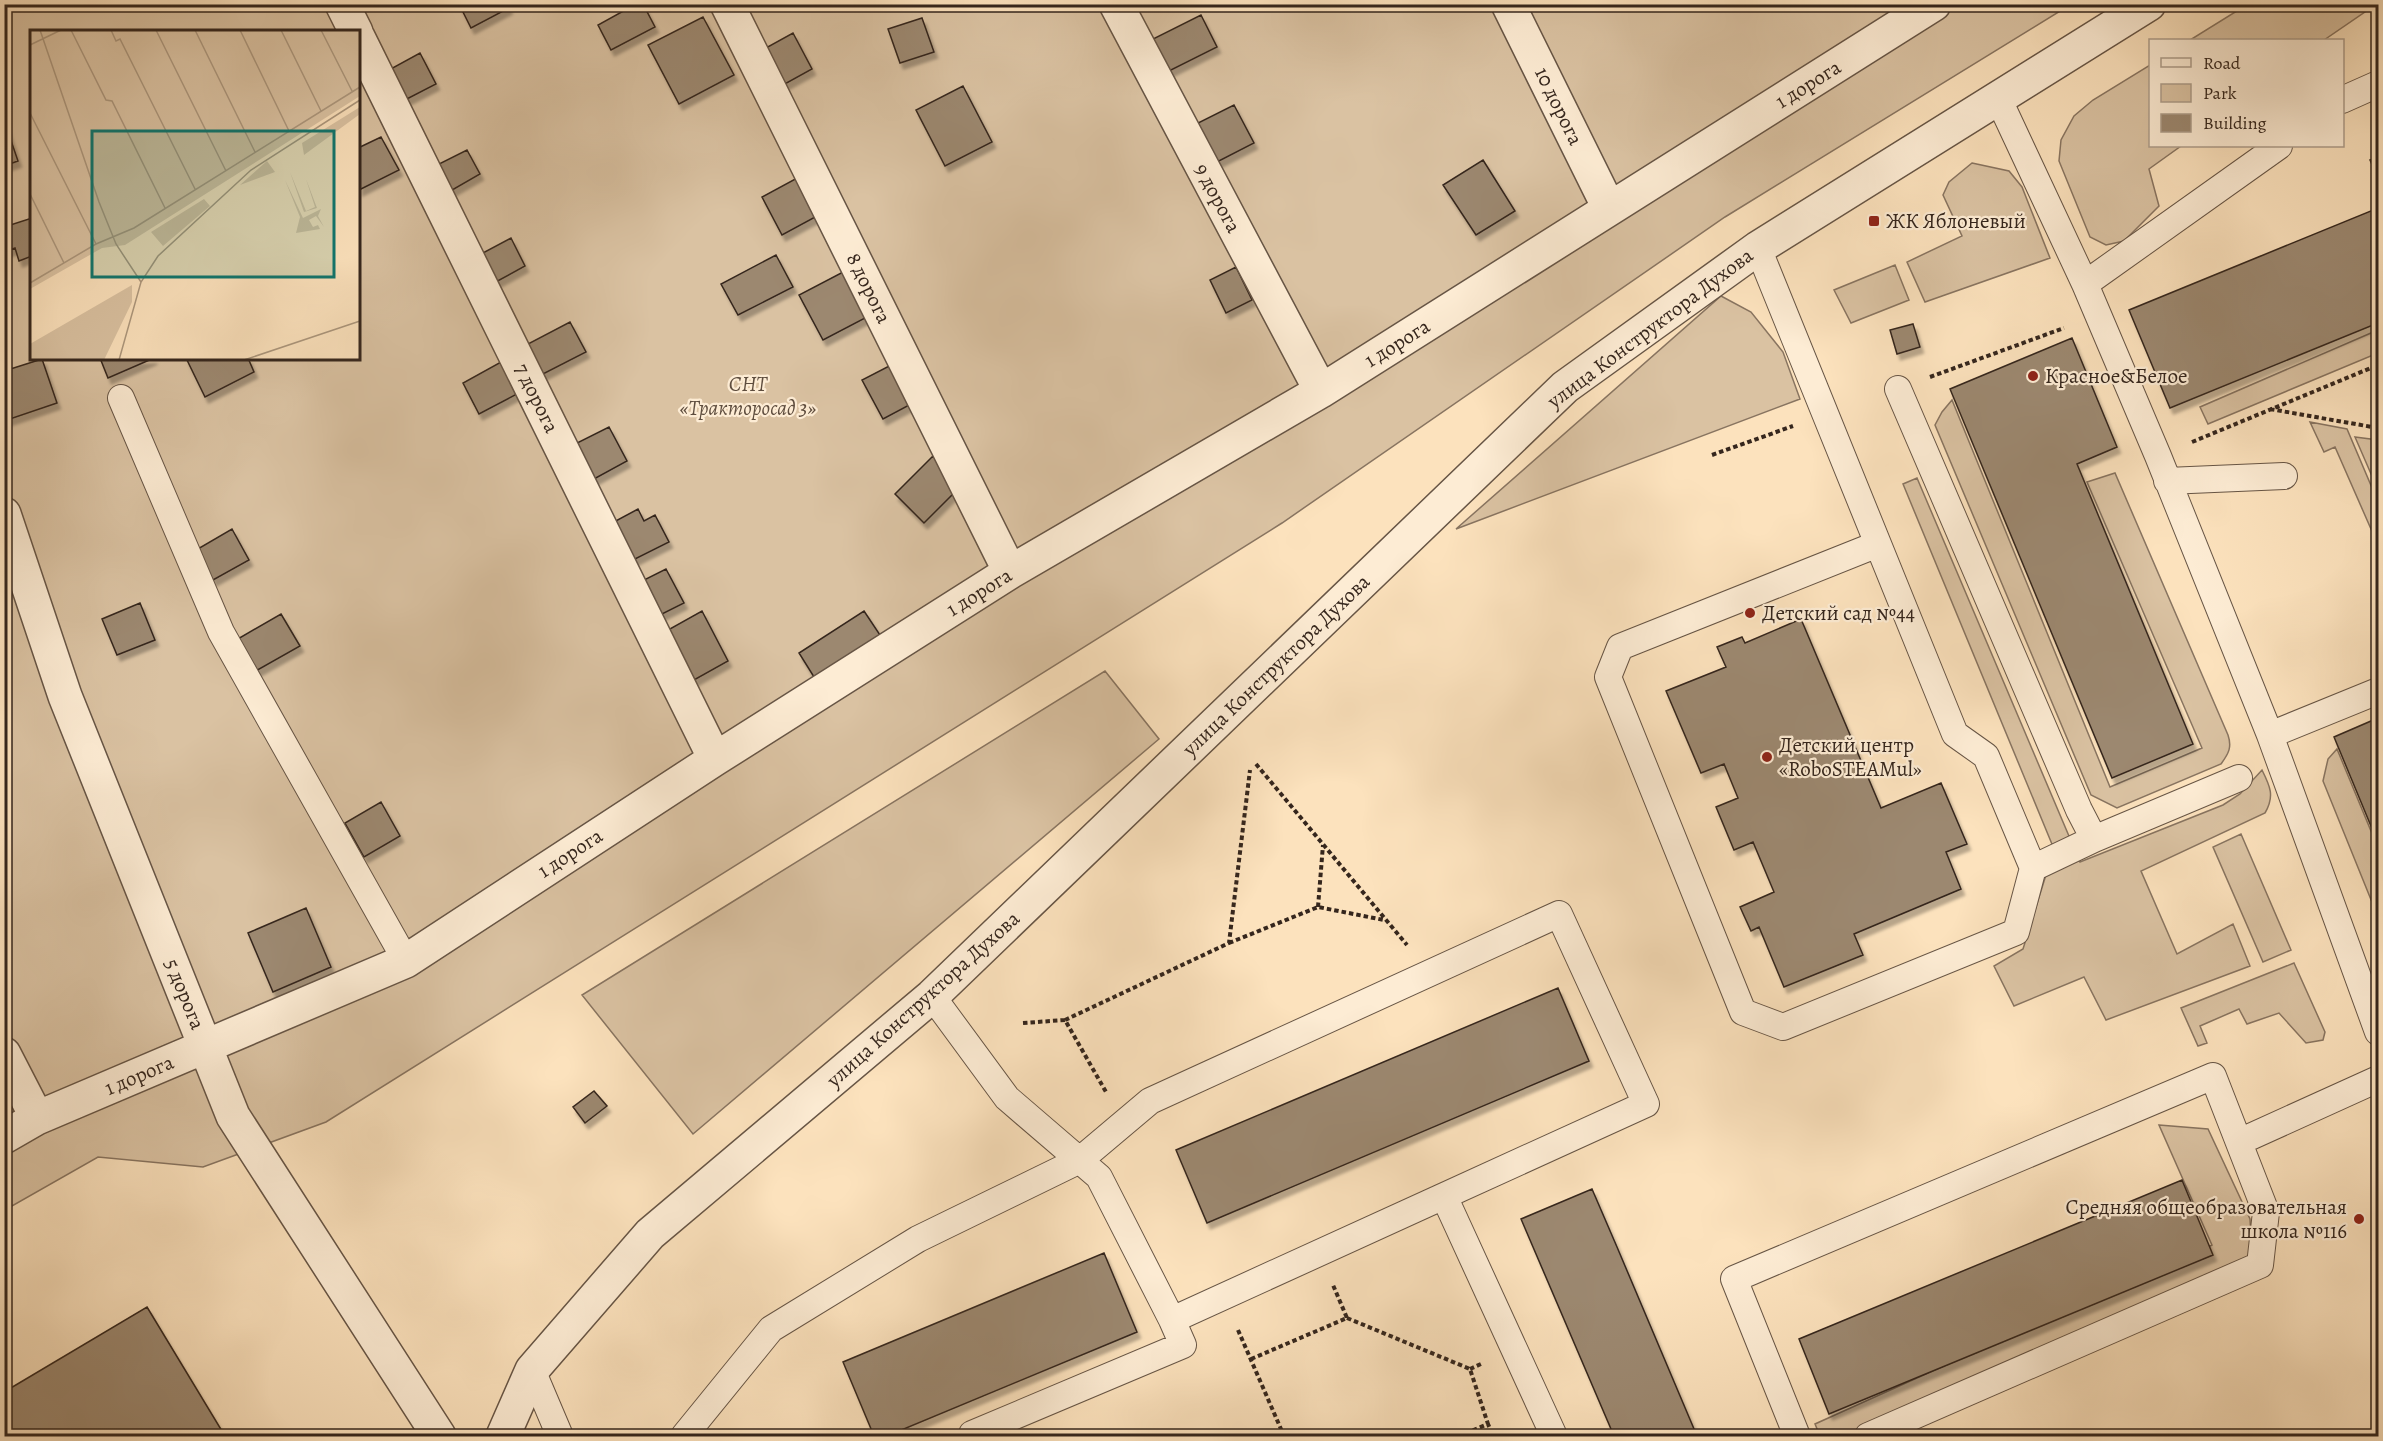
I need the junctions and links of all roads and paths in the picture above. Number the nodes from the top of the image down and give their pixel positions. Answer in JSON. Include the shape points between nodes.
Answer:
{"nodes":[{"id":1,"x":342,"y":4,"type":"edge"},
{"id":2,"x":727,"y":4,"type":"edge"},
{"id":3,"x":1116,"y":4,"type":"edge"},
{"id":4,"x":1508,"y":4,"type":"edge"},
{"id":5,"x":1934,"y":4,"type":"edge"},
{"id":6,"x":2149,"y":4,"type":"edge"},
{"id":7,"x":355,"y":30,"type":"edge"},
{"id":8,"x":360,"y":41,"type":"edge"},
{"id":9,"x":2379,"y":84,"type":"edge"},
{"id":10,"x":1999,"y":100,"type":"junction"},
{"id":11,"x":2344,"y":100,"type":"edge"},
{"id":12,"x":2278,"y":147,"type":"edge"},
{"id":13,"x":1609,"y":208,"type":"junction"},
{"id":14,"x":1758,"y":248,"type":"junction"},
{"id":15,"x":2085,"y":284,"type":"junction"},
{"id":16,"x":2066,"y":327,"type":"dead end"},
{"id":17,"x":2379,"y":365,"type":"edge"},
{"id":18,"x":1898,"y":389,"type":"joint"},
{"id":19,"x":1321,"y":392,"type":"junction"},
{"id":20,"x":121,"y":398,"type":"dead end"},
{"id":21,"x":2268,"y":409,"type":"junction"},
{"id":22,"x":2379,"y":428,"type":"edge"},
{"id":23,"x":2158,"y":456,"type":"junction"},
{"id":24,"x":2284,"y":476,"type":"dead end"},
{"id":25,"x":2167,"y":481,"type":"junction"},
{"id":26,"x":4,"y":514,"type":"edge"},
{"id":27,"x":1878,"y":544,"type":"junction"},
{"id":28,"x":1010,"y":572,"type":"junction"},
{"id":29,"x":2379,"y":691,"type":"edge"},
{"id":30,"x":2270,"y":735,"type":"junction"},
{"id":31,"x":715,"y":759,"type":"junction"},
{"id":32,"x":1256,"y":764,"type":"dead end"},
{"id":33,"x":1250,"y":770,"type":"dead end"},
{"id":34,"x":2239,"y":778,"type":"dead end"},
{"id":35,"x":2094,"y":839,"type":"junction"},
{"id":36,"x":1323,"y":844,"type":"junction"},
{"id":37,"x":2033,"y":868,"type":"junction"},
{"id":38,"x":1318,"y":907,"type":"junction"},
{"id":39,"x":1386,"y":921,"type":"junction"},
{"id":40,"x":1229,"y":943,"type":"junction"},
{"id":41,"x":406,"y":961,"type":"junction"},
{"id":42,"x":1430,"y":973,"type":"junction"},
{"id":43,"x":932,"y":996,"type":"junction"},
{"id":44,"x":1065,"y":1020,"type":"junction"},
{"id":45,"x":1023,"y":1023,"type":"dead end"},
{"id":46,"x":2379,"y":1032,"type":"edge"},
{"id":47,"x":206,"y":1046,"type":"junction"},
{"id":48,"x":4,"y":1054,"type":"edge"},
{"id":49,"x":2379,"y":1079,"type":"edge"},
{"id":50,"x":37,"y":1118,"type":"junction"},
{"id":51,"x":1124,"y":1122,"type":"junction"},
{"id":52,"x":4,"y":1137,"type":"edge"},
{"id":53,"x":2239,"y":1142,"type":"junction"},
{"id":54,"x":1080,"y":1160,"type":"junction"},
{"id":55,"x":1444,"y":1196,"type":"junction"},
{"id":56,"x":1319,"y":1253,"type":"junction"},
{"id":57,"x":1224,"y":1297,"type":"junction"},
{"id":58,"x":1347,"y":1318,"type":"junction"},
{"id":59,"x":1172,"y":1320,"type":"junction"},
{"id":60,"x":1251,"y":1359,"type":"junction"},
{"id":61,"x":532,"y":1370,"type":"junction"},
{"id":62,"x":1488,"y":1424,"type":"junction"},
{"id":63,"x":439,"y":1437,"type":"edge"},
{"id":64,"x":503,"y":1437,"type":"edge"},
{"id":65,"x":560,"y":1437,"type":"edge"},
{"id":66,"x":684,"y":1437,"type":"edge"},
{"id":67,"x":973,"y":1437,"type":"edge"},
{"id":68,"x":1284,"y":1437,"type":"edge"},
{"id":69,"x":1459,"y":1437,"type":"edge"},
{"id":70,"x":1493,"y":1437,"type":"edge"},
{"id":71,"x":1554,"y":1437,"type":"edge"},
{"id":72,"x":1797,"y":1437,"type":"edge"},
{"id":73,"x":1868,"y":1437,"type":"edge"}],
"edges":[{"from":1,"to":7,"type":"street"},
{"from":2,"to":28,"type":"street","name":"8 дорога"},
{"from":3,"to":19,"type":"street","name":"9 дорога"},
{"from":4,"to":13,"type":"street","name":"10 дорога"},
{"from":5,"to":13,"type":"street","name":"1 дорога"},
{"from":6,"to":10,"type":"street","name":"улица Конструктора Духова"},
{"from":8,"to":31,"type":"street","name":"7 дорога"},
{"from":9,"to":11,"type":"lane"},
{"from":10,"to":14,"type":"street","name":"улица Конструктора Духова"},
{"from":10,"to":15,"type":"lane"},
{"from":12,"to":15,"type":"lane"},
{"from":13,"to":19,"type":"street","name":"1 дорога"},
{"from":14,"to":27,"type":"lane"},
{"from":14,"to":43,"type":"street","name":"улица Конструктора Духова","via":[[1565,387]]},
{"from":15,"to":23,"type":"lane"},
{"from":16,"to":18,"type":"path"},
{"from":17,"to":21,"type":"path"},
{"from":18,"to":35,"type":"lane"},
{"from":19,"to":28,"type":"street","name":"1 дорога"},
{"from":20,"to":41,"type":"lane","via":[[221,632]]},
{"from":21,"to":22,"type":"path"},
{"from":21,"to":23,"type":"path"},
{"from":23,"to":25,"type":"lane"},
{"from":24,"to":25,"type":"lane"},
{"from":25,"to":30,"type":"lane"},
{"from":26,"to":47,"type":"street","name":"5 дорога","via":[[65,696]]},
{"from":27,"to":37,"type":"lane","via":[[1955,734],[1986,756]]},
{"from":27,"to":37,"type":"lane","via":[[1620,647],[1608,677],[1743,1012],[1783,1027],[2016,932]]},
{"from":28,"to":31,"type":"street","name":"1 дорога"},
{"from":29,"to":30,"type":"lane"},
{"from":30,"to":46,"type":"lane"},
{"from":31,"to":41,"type":"street","name":"1 дорога"},
{"from":32,"to":36,"type":"path"},
{"from":33,"to":40,"type":"path"},
{"from":34,"to":35,"type":"lane"},
{"from":35,"to":37,"type":"lane"},
{"from":36,"to":38,"type":"path"},
{"from":36,"to":39,"type":"path"},
{"from":38,"to":39,"type":"path"},
{"from":38,"to":40,"type":"path"},
{"from":39,"to":42,"type":"path"},
{"from":40,"to":44,"type":"path"},
{"from":41,"to":47,"type":"street","name":"1 дорога"},
{"from":42,"to":51,"type":"lane","via":[[1150,1101]]},
{"from":42,"to":55,"type":"lane","via":[[1559,914],[1646,1104]]},
{"from":43,"to":54,"type":"lane","via":[[1007,1098]]},
{"from":43,"to":61,"type":"street","name":"улица Конструктора Духова","via":[[650,1234]]},
{"from":44,"to":45,"type":"path"},
{"from":44,"to":51,"type":"path"},
{"from":47,"to":50,"type":"street","name":"1 дорога"},
{"from":47,"to":63,"type":"street","name":"5 дорога","via":[[233,1116]]},
{"from":48,"to":50,"type":"street"},
{"from":49,"to":53,"type":"lane"},
{"from":50,"to":52,"type":"street","name":"1 дорога"},
{"from":51,"to":54,"type":"lane"},
{"from":53,"to":72,"type":"lane","via":[[2213,1076],[1734,1279]]},
{"from":53,"to":73,"type":"lane","via":[[2266,1212],[2260,1265]]},
{"from":54,"to":59,"type":"lane","via":[[1100,1177]]},
{"from":54,"to":66,"type":"lane","via":[[918,1239],[771,1329]]},
{"from":55,"to":56,"type":"lane"},
{"from":55,"to":71,"type":"lane"},
{"from":56,"to":57,"type":"lane"},
{"from":56,"to":58,"type":"path"},
{"from":57,"to":59,"type":"lane"},
{"from":57,"to":60,"type":"path"},
{"from":58,"to":60,"type":"path"},
{"from":58,"to":62,"type":"path","via":[[1470,1369]]},
{"from":59,"to":67,"type":"lane","via":[[1183,1345],[972,1434]]},
{"from":60,"to":68,"type":"path"},
{"from":61,"to":64,"type":"street","name":"улица Конструктора Духова"},
{"from":61,"to":65,"type":"lane"},
{"from":62,"to":69,"type":"path"},
{"from":62,"to":70,"type":"path"}]}
